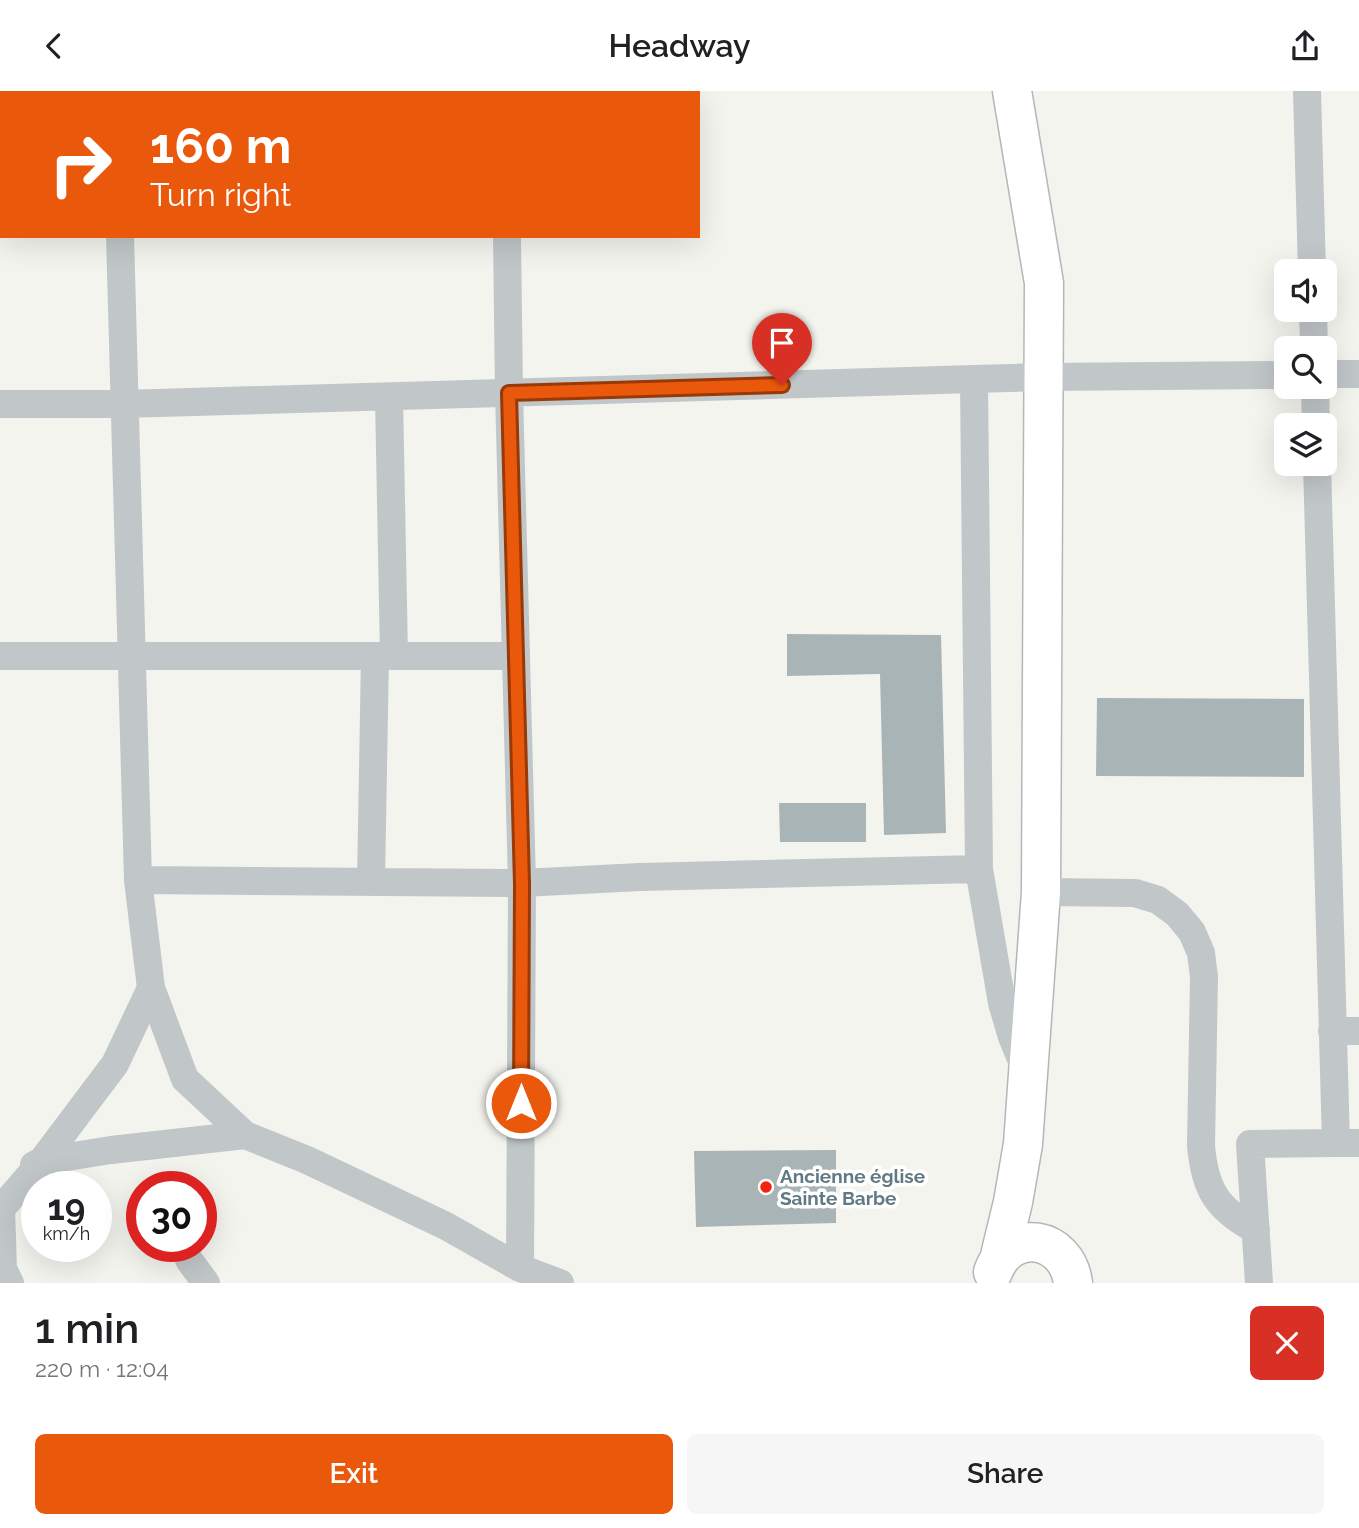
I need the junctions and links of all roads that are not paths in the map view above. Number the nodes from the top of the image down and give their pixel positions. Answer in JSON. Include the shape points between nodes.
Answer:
{"nodes":[{"id":1,"x":1012,"y":91,"type":"edge"},
{"id":2,"x":1307,"y":91,"type":"edge"},
{"id":3,"x":120,"y":238,"type":"edge"},
{"id":4,"x":507,"y":238,"type":"edge"},
{"id":5,"x":1312,"y":259,"type":"edge"},
{"id":6,"x":1337,"y":374,"type":"edge"},
{"id":7,"x":1359,"y":374,"type":"edge"},
{"id":8,"x":1274,"y":375,"type":"edge"},
{"id":9,"x":1043,"y":377,"type":"junction"},
{"id":10,"x":974,"y":380,"type":"junction"},
{"id":11,"x":509,"y":393,"type":"junction"},
{"id":12,"x":389,"y":397,"type":"junction"},
{"id":13,"x":0,"y":404,"type":"edge"},
{"id":14,"x":124,"y":404,"type":"junction"},
{"id":15,"x":1318,"y":476,"type":"edge"},
{"id":16,"x":0,"y":656,"type":"edge"},
{"id":17,"x":384,"y":656,"type":"junction"},
{"id":18,"x":516,"y":656,"type":"junction"},
{"id":19,"x":132,"y":657,"type":"junction"},
{"id":20,"x":979,"y":869,"type":"junction"},
{"id":21,"x":138,"y":880,"type":"junction"},
{"id":22,"x":371,"y":882,"type":"junction"},
{"id":23,"x":522,"y":884,"type":"junction"},
{"id":24,"x":1041,"y":893,"type":"junction"},
{"id":25,"x":151,"y":988,"type":"junction"},
{"id":26,"x":1346,"y":1031,"type":"edge"},
{"id":27,"x":1028,"y":1076,"type":"junction"},
{"id":28,"x":245,"y":1135,"type":"junction"},
{"id":29,"x":1347,"y":1143,"type":"edge"},
{"id":30,"x":1023,"y":1144,"type":"junction"},
{"id":31,"x":42,"y":1161,"type":"junction"},
{"id":32,"x":0,"y":1181,"type":"edge"},
{"id":33,"x":1256,"y":1230,"type":"junction"},
{"id":34,"x":190,"y":1262,"type":"edge"},
{"id":35,"x":520,"y":1268,"type":"junction"},
{"id":36,"x":995,"y":1271,"type":"edge"},
{"id":37,"x":1073,"y":1271,"type":"edge"},
{"id":38,"x":10,"y":1283,"type":"edge"},
{"id":39,"x":206,"y":1283,"type":"edge"},
{"id":40,"x":560,"y":1283,"type":"edge"},
{"id":41,"x":1259,"y":1283,"type":"edge"}],
"edges":[{"from":1,"to":9,"type":"main road","via":[[1044,283]]},
{"from":2,"to":5,"type":"street"},
{"from":3,"to":14,"type":"street"},
{"from":4,"to":11,"type":"street"},
{"from":6,"to":7,"type":"street"},
{"from":8,"to":9,"type":"street"},
{"from":9,"to":10,"type":"street"},
{"from":9,"to":24,"type":"main road"},
{"from":10,"to":11,"type":"street"},
{"from":10,"to":20,"type":"street"},
{"from":11,"to":12,"type":"street"},
{"from":11,"to":18,"type":"street"},
{"from":12,"to":14,"type":"street"},
{"from":12,"to":17,"type":"street"},
{"from":13,"to":14,"type":"street"},
{"from":14,"to":19,"type":"street"},
{"from":15,"to":26,"type":"street"},
{"from":16,"to":19,"type":"street"},
{"from":17,"to":18,"type":"street"},
{"from":17,"to":19,"type":"street"},
{"from":17,"to":22,"type":"street"},
{"from":18,"to":23,"type":"street"},
{"from":19,"to":21,"type":"street"},
{"from":20,"to":23,"type":"street"},
{"from":20,"to":27,"type":"street","via":[[1002,1003]]},
{"from":21,"to":22,"type":"street"},
{"from":21,"to":25,"type":"street"},
{"from":22,"to":23,"type":"street"},
{"from":23,"to":35,"type":"street"},
{"from":24,"to":27,"type":"main road"},
{"from":24,"to":33,"type":"street","via":[[1135,893],[1158,900],[1177,913],[1192,932],[1204,977],[1203,1167],[1222,1205]]},
{"from":25,"to":28,"type":"street","via":[[185,1079]]},
{"from":25,"to":31,"type":"street","via":[[115,1064]]},
{"from":26,"to":29,"type":"street"},
{"from":27,"to":30,"type":"main road"},
{"from":28,"to":31,"type":"street"},
{"from":28,"to":35,"type":"street","via":[[446,1226]]},
{"from":29,"to":33,"type":"street","via":[[1250,1145]]},
{"from":30,"to":36,"type":"main road"},
{"from":30,"to":37,"type":"main road","via":[[1040,1209]]},
{"from":31,"to":32,"type":"street"},
{"from":31,"to":38,"type":"street","via":[[1,1209],[3,1269]]},
{"from":33,"to":41,"type":"street"},
{"from":34,"to":39,"type":"street"},
{"from":35,"to":40,"type":"street"},
{"from":36,"to":37,"type":"main road","via":[[1007,1250],[1033,1242],[1046,1244]]}]}
